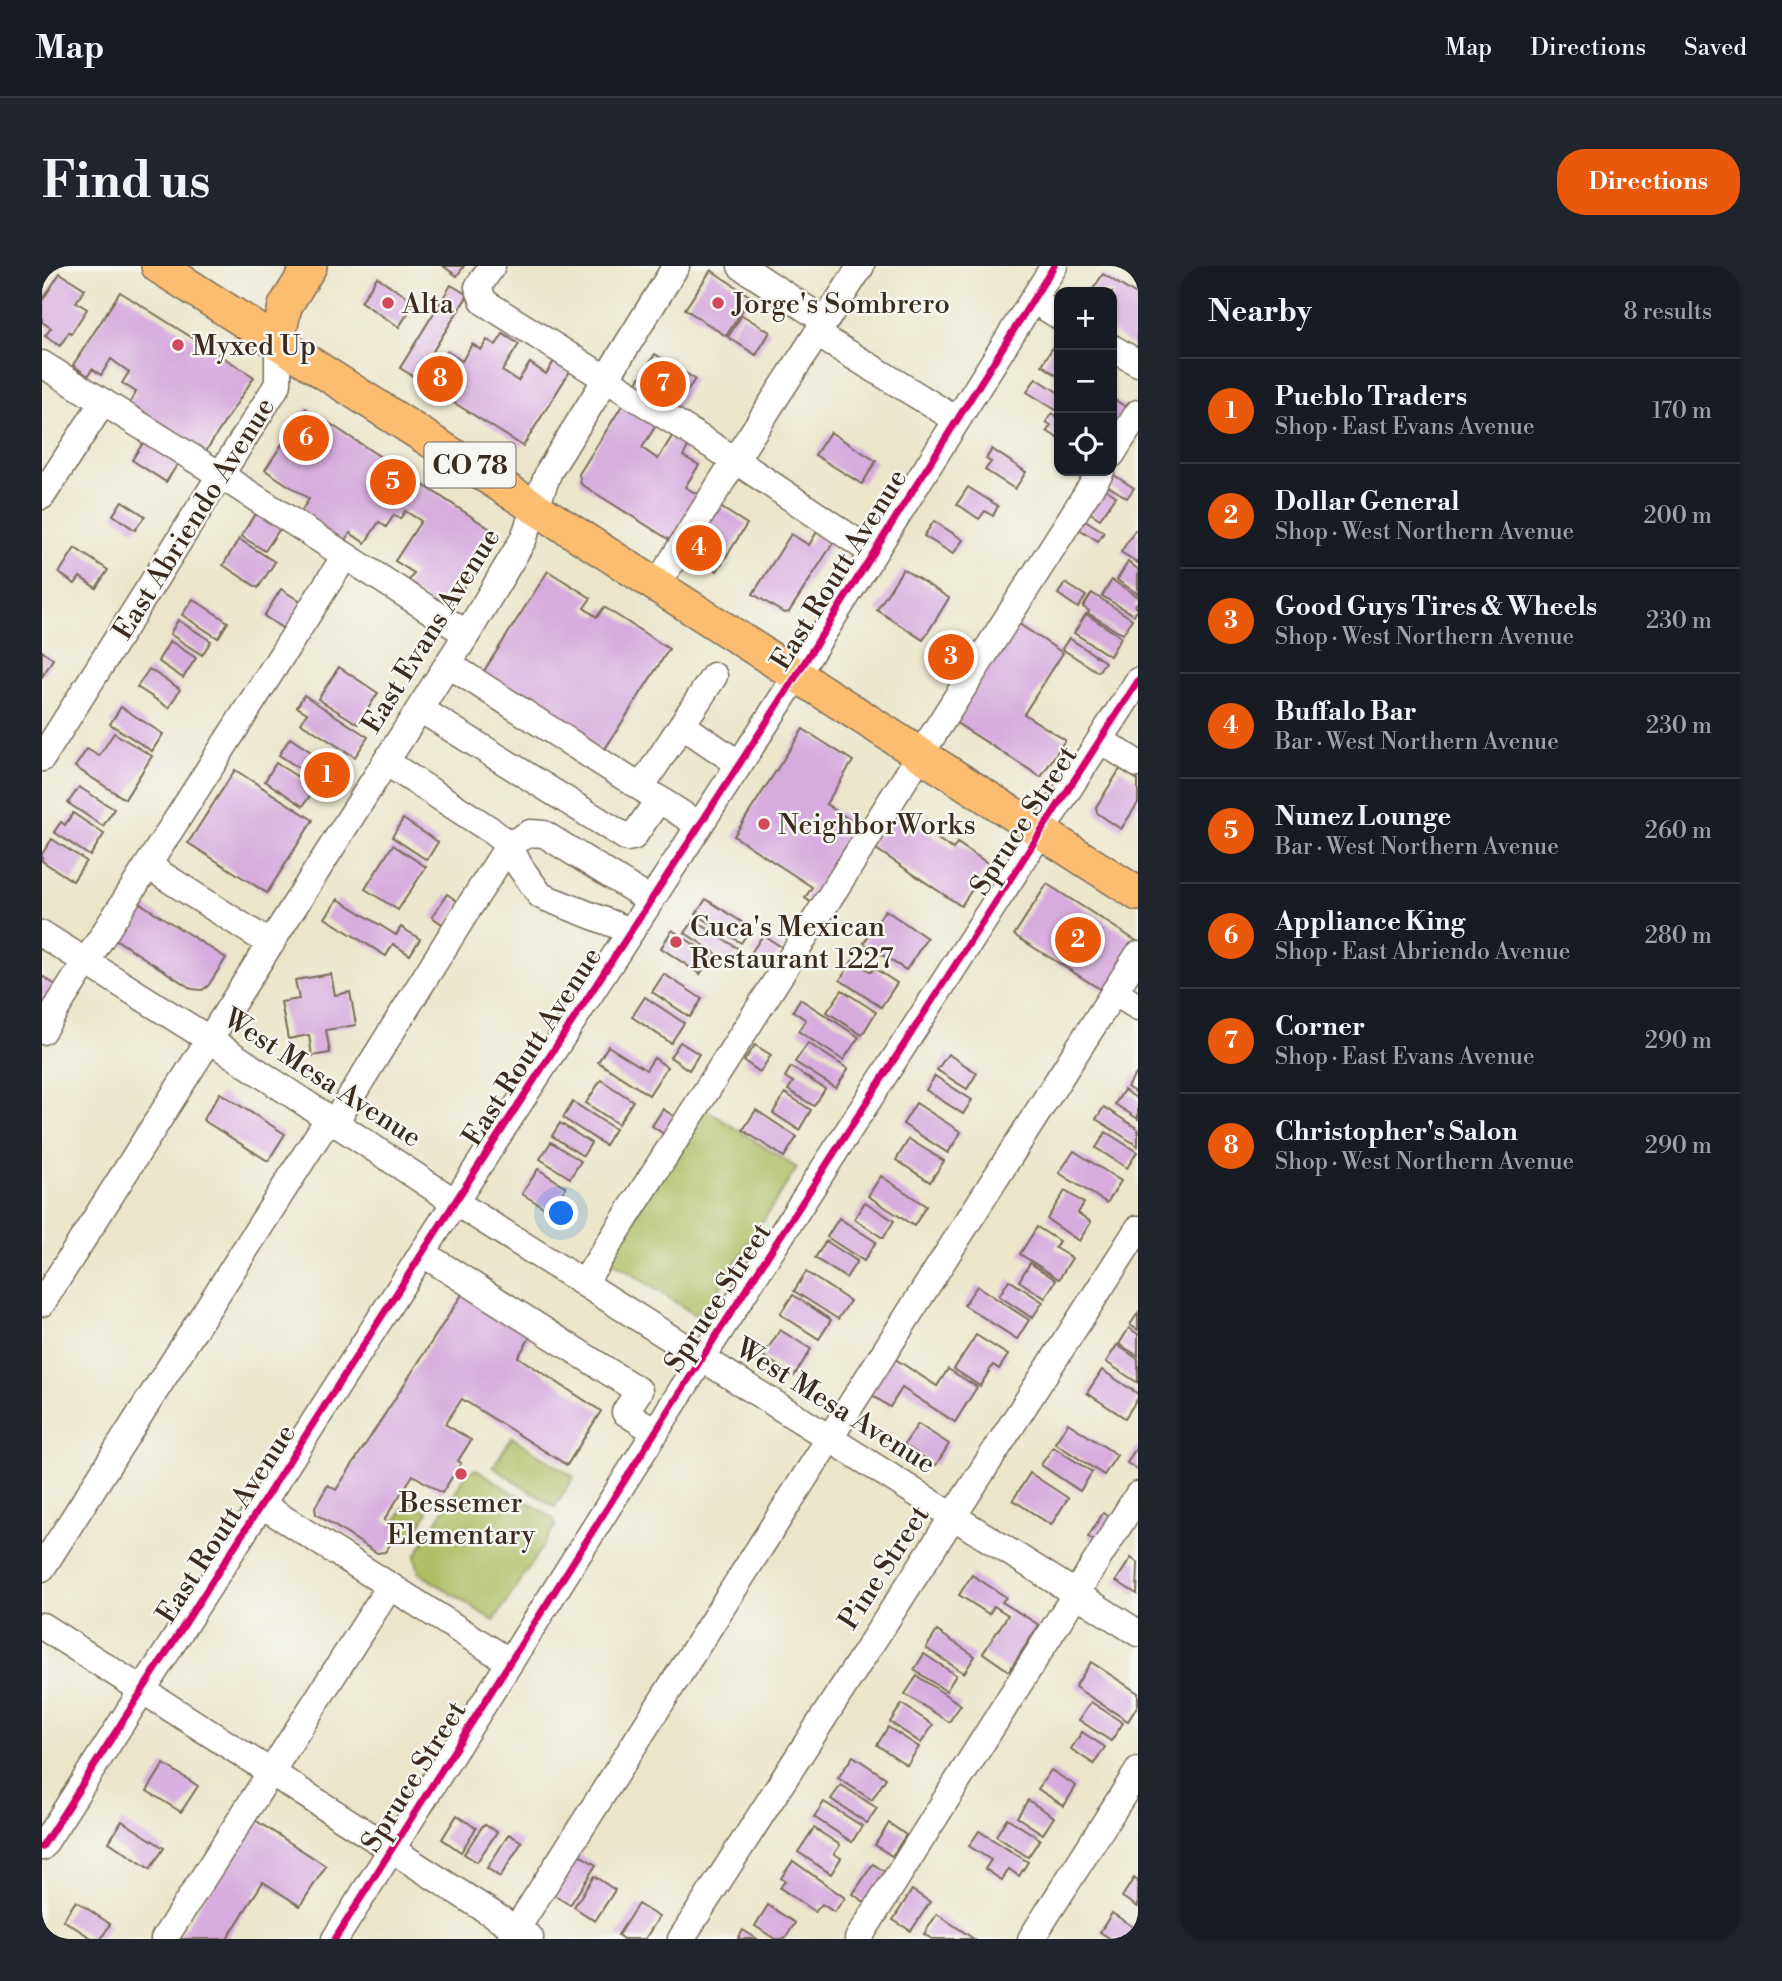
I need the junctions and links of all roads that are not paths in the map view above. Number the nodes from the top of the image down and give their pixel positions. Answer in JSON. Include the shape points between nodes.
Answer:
{"nodes":[{"id":1,"x":159,"y":266,"type":"edge"},
{"id":2,"x":310,"y":266,"type":"edge"},
{"id":3,"x":492,"y":266,"type":"edge"},
{"id":4,"x":676,"y":266,"type":"edge"},
{"id":5,"x":741,"y":266,"type":"edge"},
{"id":6,"x":861,"y":266,"type":"edge"},
{"id":7,"x":1054,"y":266,"type":"edge"},
{"id":8,"x":1033,"y":300,"type":"junction"},
{"id":9,"x":1054,"y":313,"type":"edge"},
{"id":10,"x":821,"y":327,"type":"junction"},
{"id":11,"x":278,"y":341,"type":"junction"},
{"id":12,"x":1115,"y":350,"type":"edge"},
{"id":13,"x":1138,"y":363,"type":"edge"},
{"id":14,"x":42,"y":364,"type":"edge"},
{"id":15,"x":606,"y":380,"type":"junction"},
{"id":16,"x":103,"y":402,"type":"junction"},
{"id":17,"x":1138,"y":413,"type":"edge"},
{"id":18,"x":957,"y":420,"type":"junction"},
{"id":19,"x":1117,"y":446,"type":"edge"},
{"id":20,"x":735,"y":460,"type":"junction"},
{"id":21,"x":220,"y":475,"type":"junction"},
{"id":22,"x":1098,"y":476,"type":"edge"},
{"id":23,"x":42,"y":496,"type":"edge"},
{"id":24,"x":535,"y":508,"type":"junction"},
{"id":25,"x":873,"y":553,"type":"junction"},
{"id":26,"x":345,"y":556,"type":"junction"},
{"id":27,"x":657,"y":585,"type":"junction"},
{"id":28,"x":467,"y":634,"type":"junction"},
{"id":29,"x":448,"y":664,"type":"junction"},
{"id":30,"x":797,"y":674,"type":"junction"},
{"id":31,"x":714,"y":676,"type":"dead end"},
{"id":32,"x":1138,"y":681,"type":"edge"},
{"id":33,"x":420,"y":709,"type":"junction"},
{"id":34,"x":682,"y":725,"type":"junction"},
{"id":35,"x":1100,"y":740,"type":"junction"},
{"id":36,"x":921,"y":755,"type":"junction"},
{"id":37,"x":42,"y":758,"type":"edge"},
{"id":38,"x":386,"y":762,"type":"junction"},
{"id":39,"x":739,"y":764,"type":"junction"},
{"id":40,"x":1138,"y":764,"type":"edge"},
{"id":41,"x":650,"y":793,"type":"junction"},
{"id":42,"x":699,"y":825,"type":"junction"},
{"id":43,"x":1041,"y":831,"type":"junction"},
{"id":44,"x":509,"y":845,"type":"junction"},
{"id":45,"x":156,"y":871,"type":"dead end"},
{"id":46,"x":1138,"y":894,"type":"edge"},
{"id":47,"x":650,"y":900,"type":"junction"},
{"id":48,"x":631,"y":931,"type":"junction"},
{"id":49,"x":42,"y":934,"type":"edge"},
{"id":50,"x":271,"y":944,"type":"junction"},
{"id":51,"x":1138,"y":955,"type":"edge"},
{"id":52,"x":86,"y":962,"type":"junction"},
{"id":53,"x":1114,"y":992,"type":"junction"},
{"id":54,"x":1138,"y":1007,"type":"edge"},
{"id":55,"x":42,"y":1031,"type":"edge"},
{"id":56,"x":210,"y":1040,"type":"junction"},
{"id":57,"x":332,"y":1120,"type":"junction"},
{"id":58,"x":455,"y":1202,"type":"junction"},
{"id":59,"x":1138,"y":1229,"type":"edge"},
{"id":60,"x":422,"y":1253,"type":"junction"},
{"id":61,"x":584,"y":1283,"type":"junction"},
{"id":62,"x":42,"y":1303,"type":"edge"},
{"id":63,"x":702,"y":1358,"type":"junction"},
{"id":64,"x":656,"y":1432,"type":"junction"},
{"id":65,"x":829,"y":1438,"type":"junction"},
{"id":66,"x":1138,"y":1495,"type":"edge"},
{"id":67,"x":262,"y":1505,"type":"junction"},
{"id":68,"x":953,"y":1517,"type":"junction"},
{"id":69,"x":42,"y":1568,"type":"edge"},
{"id":70,"x":390,"y":1586,"type":"junction"},
{"id":71,"x":1076,"y":1594,"type":"junction"},
{"id":72,"x":42,"y":1626,"type":"edge"},
{"id":73,"x":1138,"y":1633,"type":"edge"},
{"id":74,"x":510,"y":1662,"type":"junction"},
{"id":75,"x":143,"y":1691,"type":"junction"},
{"id":76,"x":1138,"y":1770,"type":"edge"},
{"id":77,"x":270,"y":1773,"type":"junction"},
{"id":78,"x":42,"y":1847,"type":"edge"},
{"id":79,"x":391,"y":1850,"type":"junction"},
{"id":80,"x":519,"y":1936,"type":"edge"},
{"id":81,"x":164,"y":1939,"type":"edge"},
{"id":82,"x":335,"y":1939,"type":"edge"},
{"id":83,"x":681,"y":1939,"type":"edge"},
{"id":84,"x":858,"y":1939,"type":"edge"},
{"id":85,"x":1031,"y":1939,"type":"edge"}],
"edges":[{"from":1,"to":11,"type":"main road","number":"CO 78"},
{"from":2,"to":11,"type":"main road","name":"East Abriendo Avenue","via":[[285,306]]},
{"from":3,"to":15,"type":"street","via":[[478,287],[484,302]]},
{"from":4,"to":15,"type":"street","name":"East Evans Avenue"},
{"from":5,"to":10,"type":"street"},
{"from":6,"to":10,"type":"street"},
{"from":7,"to":8,"type":"street","name":"East Routt Avenue"},
{"from":8,"to":9,"type":"street"},
{"from":8,"to":18,"type":"street","name":"East Routt Avenue"},
{"from":10,"to":18,"type":"street"},
{"from":10,"to":20,"type":"street"},
{"from":11,"to":21,"type":"street","name":"East Abriendo Avenue","via":[[278,384]]},
{"from":11,"to":24,"type":"main road","number":"CO 78"},
{"from":12,"to":13,"type":"street"},
{"from":14,"to":16,"type":"street"},
{"from":15,"to":20,"type":"street"},
{"from":15,"to":24,"type":"street","name":"East Evans Avenue","via":[[549,471]]},
{"from":16,"to":21,"type":"street"},
{"from":16,"to":23,"type":"street"},
{"from":17,"to":19,"type":"street"},
{"from":18,"to":25,"type":"street","name":"East Routt Avenue"},
{"from":20,"to":25,"type":"street"},
{"from":20,"to":27,"type":"street"},
{"from":21,"to":26,"type":"street"},
{"from":21,"to":37,"type":"street","name":"East Abriendo Avenue"},
{"from":22,"to":36,"type":"street"},
{"from":24,"to":27,"type":"main road","number":"CO 78"},
{"from":24,"to":28,"type":"street","name":"East Evans Avenue","via":[[523,540]]},
{"from":25,"to":30,"type":"street","name":"East Routt Avenue"},
{"from":26,"to":28,"type":"street"},
{"from":26,"to":52,"type":"street"},
{"from":27,"to":30,"type":"main road","number":"CO 78"},
{"from":28,"to":29,"type":"street","name":"East Evans Avenue"},
{"from":29,"to":33,"type":"street","name":"East Evans Avenue"},
{"from":29,"to":41,"type":"street"},
{"from":30,"to":36,"type":"main road","number":"CO 78"},
{"from":30,"to":39,"type":"street","name":"East Routt Avenue"},
{"from":31,"to":34,"type":"street"},
{"from":32,"to":35,"type":"street","name":"Spruce Street"},
{"from":33,"to":38,"type":"street","name":"East Evans Avenue"},
{"from":33,"to":41,"type":"street","via":[[627,838],[633,837]]},
{"from":34,"to":39,"type":"street"},
{"from":34,"to":41,"type":"street"},
{"from":35,"to":40,"type":"street"},
{"from":35,"to":43,"type":"street","name":"Spruce Street"},
{"from":36,"to":43,"type":"main road","number":"CO 78"},
{"from":36,"to":61,"type":"street"},
{"from":38,"to":44,"type":"street"},
{"from":38,"to":50,"type":"street","name":"East Evans Avenue"},
{"from":39,"to":42,"type":"street","name":"East Routt Avenue"},
{"from":41,"to":42,"type":"street"},
{"from":42,"to":47,"type":"street","name":"East Routt Avenue"},
{"from":43,"to":46,"type":"main road","number":"CO 78"},
{"from":43,"to":63,"type":"street","name":"Spruce Street"},
{"from":44,"to":47,"type":"street","via":[[530,833],[544,834]]},
{"from":44,"to":48,"type":"street","via":[[541,896]]},
{"from":44,"to":57,"type":"street"},
{"from":45,"to":50,"type":"street"},
{"from":47,"to":48,"type":"street","name":"East Routt Avenue"},
{"from":48,"to":58,"type":"street","name":"East Routt Avenue"},
{"from":49,"to":52,"type":"street","name":"West Mesa Avenue"},
{"from":50,"to":56,"type":"street","name":"East Evans Avenue"},
{"from":51,"to":53,"type":"street"},
{"from":52,"to":55,"type":"street"},
{"from":52,"to":56,"type":"street","name":"West Mesa Avenue"},
{"from":53,"to":54,"type":"street"},
{"from":53,"to":65,"type":"street"},
{"from":56,"to":57,"type":"street","name":"West Mesa Avenue"},
{"from":56,"to":62,"type":"street","name":"East Evans Avenue"},
{"from":57,"to":58,"type":"street","name":"West Mesa Avenue"},
{"from":57,"to":69,"type":"street"},
{"from":58,"to":60,"type":"street","name":"East Routt Avenue"},
{"from":58,"to":61,"type":"street","name":"West Mesa Avenue"},
{"from":59,"to":68,"type":"street","name":"Pine Street"},
{"from":60,"to":64,"type":"street","via":[[639,1391],[625,1412]]},
{"from":60,"to":67,"type":"street","name":"East Routt Avenue"},
{"from":61,"to":63,"type":"street","name":"West Mesa Avenue"},
{"from":63,"to":64,"type":"street","name":"Spruce Street"},
{"from":63,"to":65,"type":"street","name":"West Mesa Avenue"},
{"from":64,"to":74,"type":"street","name":"Spruce Street"},
{"from":65,"to":68,"type":"street","name":"West Mesa Avenue"},
{"from":65,"to":80,"type":"street"},
{"from":66,"to":71,"type":"street"},
{"from":67,"to":70,"type":"street"},
{"from":67,"to":75,"type":"street","name":"East Routt Avenue"},
{"from":68,"to":71,"type":"street","name":"West Mesa Avenue"},
{"from":68,"to":83,"type":"street","name":"Pine Street"},
{"from":70,"to":74,"type":"street"},
{"from":70,"to":77,"type":"street"},
{"from":71,"to":73,"type":"street","name":"West Mesa Avenue"},
{"from":71,"to":84,"type":"street"},
{"from":72,"to":75,"type":"street"},
{"from":74,"to":79,"type":"street","name":"Spruce Street"},
{"from":75,"to":77,"type":"street"},
{"from":75,"to":78,"type":"street","name":"East Routt Avenue"},
{"from":76,"to":85,"type":"street"},
{"from":77,"to":79,"type":"street"},
{"from":77,"to":81,"type":"street"},
{"from":79,"to":80,"type":"street"},
{"from":79,"to":82,"type":"street","name":"Spruce Street"}]}
